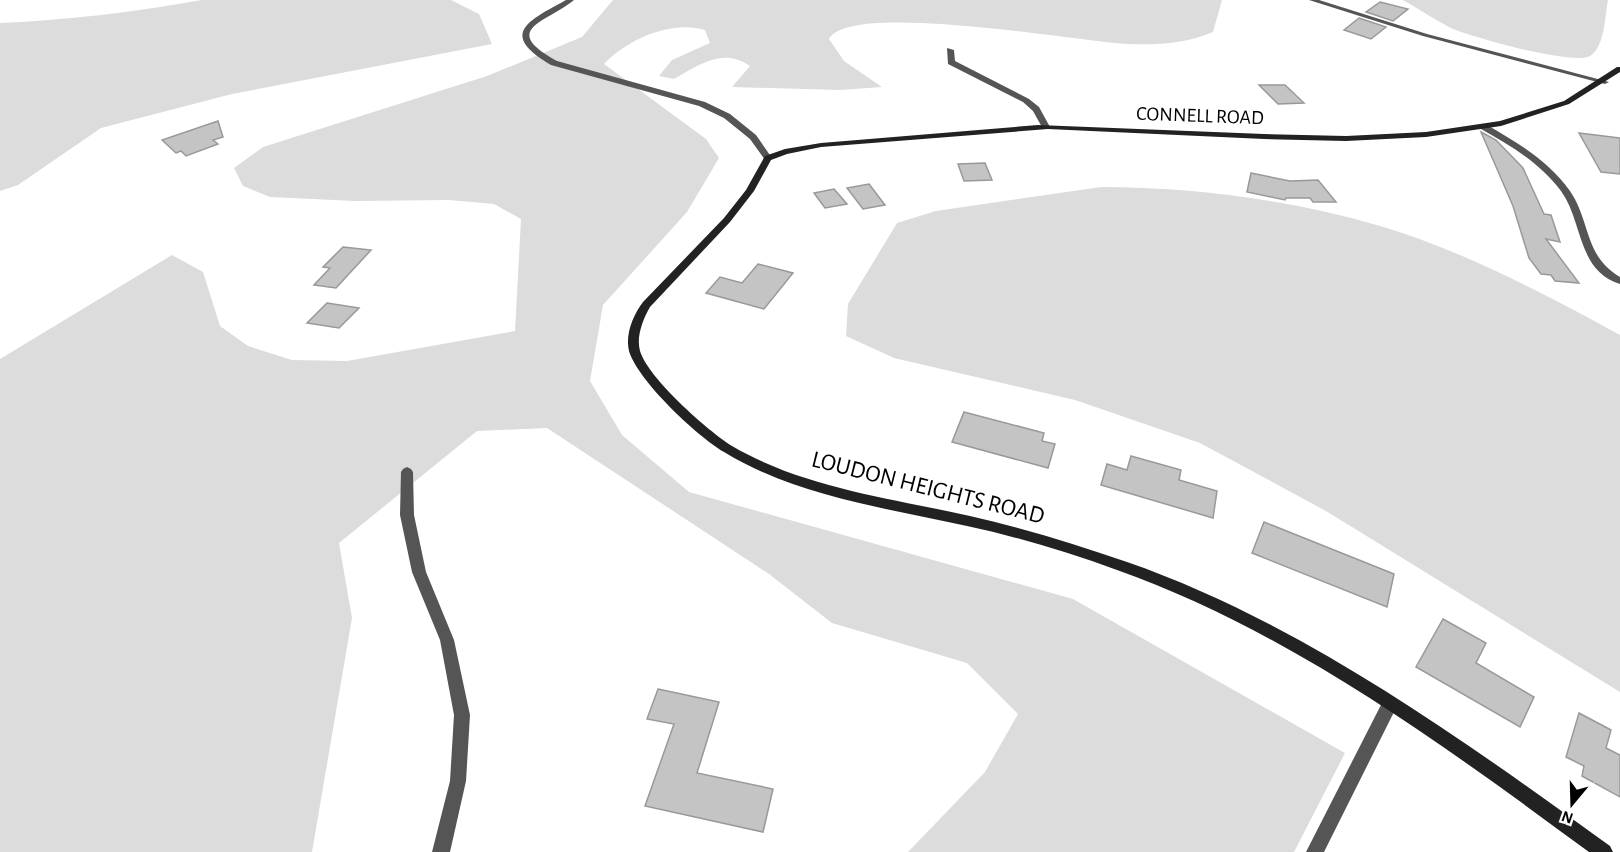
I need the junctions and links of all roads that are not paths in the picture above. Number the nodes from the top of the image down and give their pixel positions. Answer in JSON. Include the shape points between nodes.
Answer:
{"nodes":[{"id":1,"x":571,"y":0,"type":"edge"},
{"id":2,"x":1312,"y":0,"type":"edge"},
{"id":3,"x":950,"y":50,"type":"dead end"},
{"id":4,"x":1620,"y":69,"type":"edge"},
{"id":5,"x":1605,"y":82,"type":"junction"},
{"id":6,"x":1046,"y":127,"type":"junction"},
{"id":7,"x":1484,"y":127,"type":"junction"},
{"id":8,"x":768,"y":158,"type":"junction"},
{"id":9,"x":1620,"y":281,"type":"edge"},
{"id":10,"x":407,"y":472,"type":"dead end"},
{"id":11,"x":1390,"y":704,"type":"junction"},
{"id":12,"x":441,"y":852,"type":"edge"},
{"id":13,"x":1315,"y":852,"type":"edge"},
{"id":14,"x":1604,"y":852,"type":"edge"}],
"edges":[{"from":1,"to":8,"type":"street","via":[[528,28],[525,44],[534,54],[702,104],[727,116],[753,137]]},
{"from":2,"to":5,"type":"street","via":[[1425,35]]},
{"from":3,"to":6,"type":"street","via":[[951,62],[1016,94],[1034,108]]},
{"from":4,"to":5,"type":"main road","name":"CONNELL ROAD"},
{"from":5,"to":7,"type":"main road","name":"CONNELL ROAD","via":[[1549,109]]},
{"from":6,"to":7,"type":"main road","name":"CONNELL ROAD","via":[[1359,138]]},
{"from":6,"to":8,"type":"main road","name":"CONNELL ROAD","via":[[822,145]]},
{"from":7,"to":9,"type":"street","via":[[1535,158],[1555,177],[1569,196],[1590,255],[1605,275]]},
{"from":8,"to":11,"type":"main road","name":"LOUDON HEIGHTS ROAD","via":[[756,186],[735,212],[643,309],[634,333],[634,352],[671,405],[718,442],[774,472],[822,490],[1012,532],[1103,558],[1160,580],[1220,606]]},
{"from":10,"to":12,"type":"street","via":[[407,515],[419,572],[447,640],[462,715],[458,781]]},
{"from":11,"to":13,"type":"street"},
{"from":11,"to":14,"type":"main road","name":"LOUDON HEIGHTS ROAD"}]}
